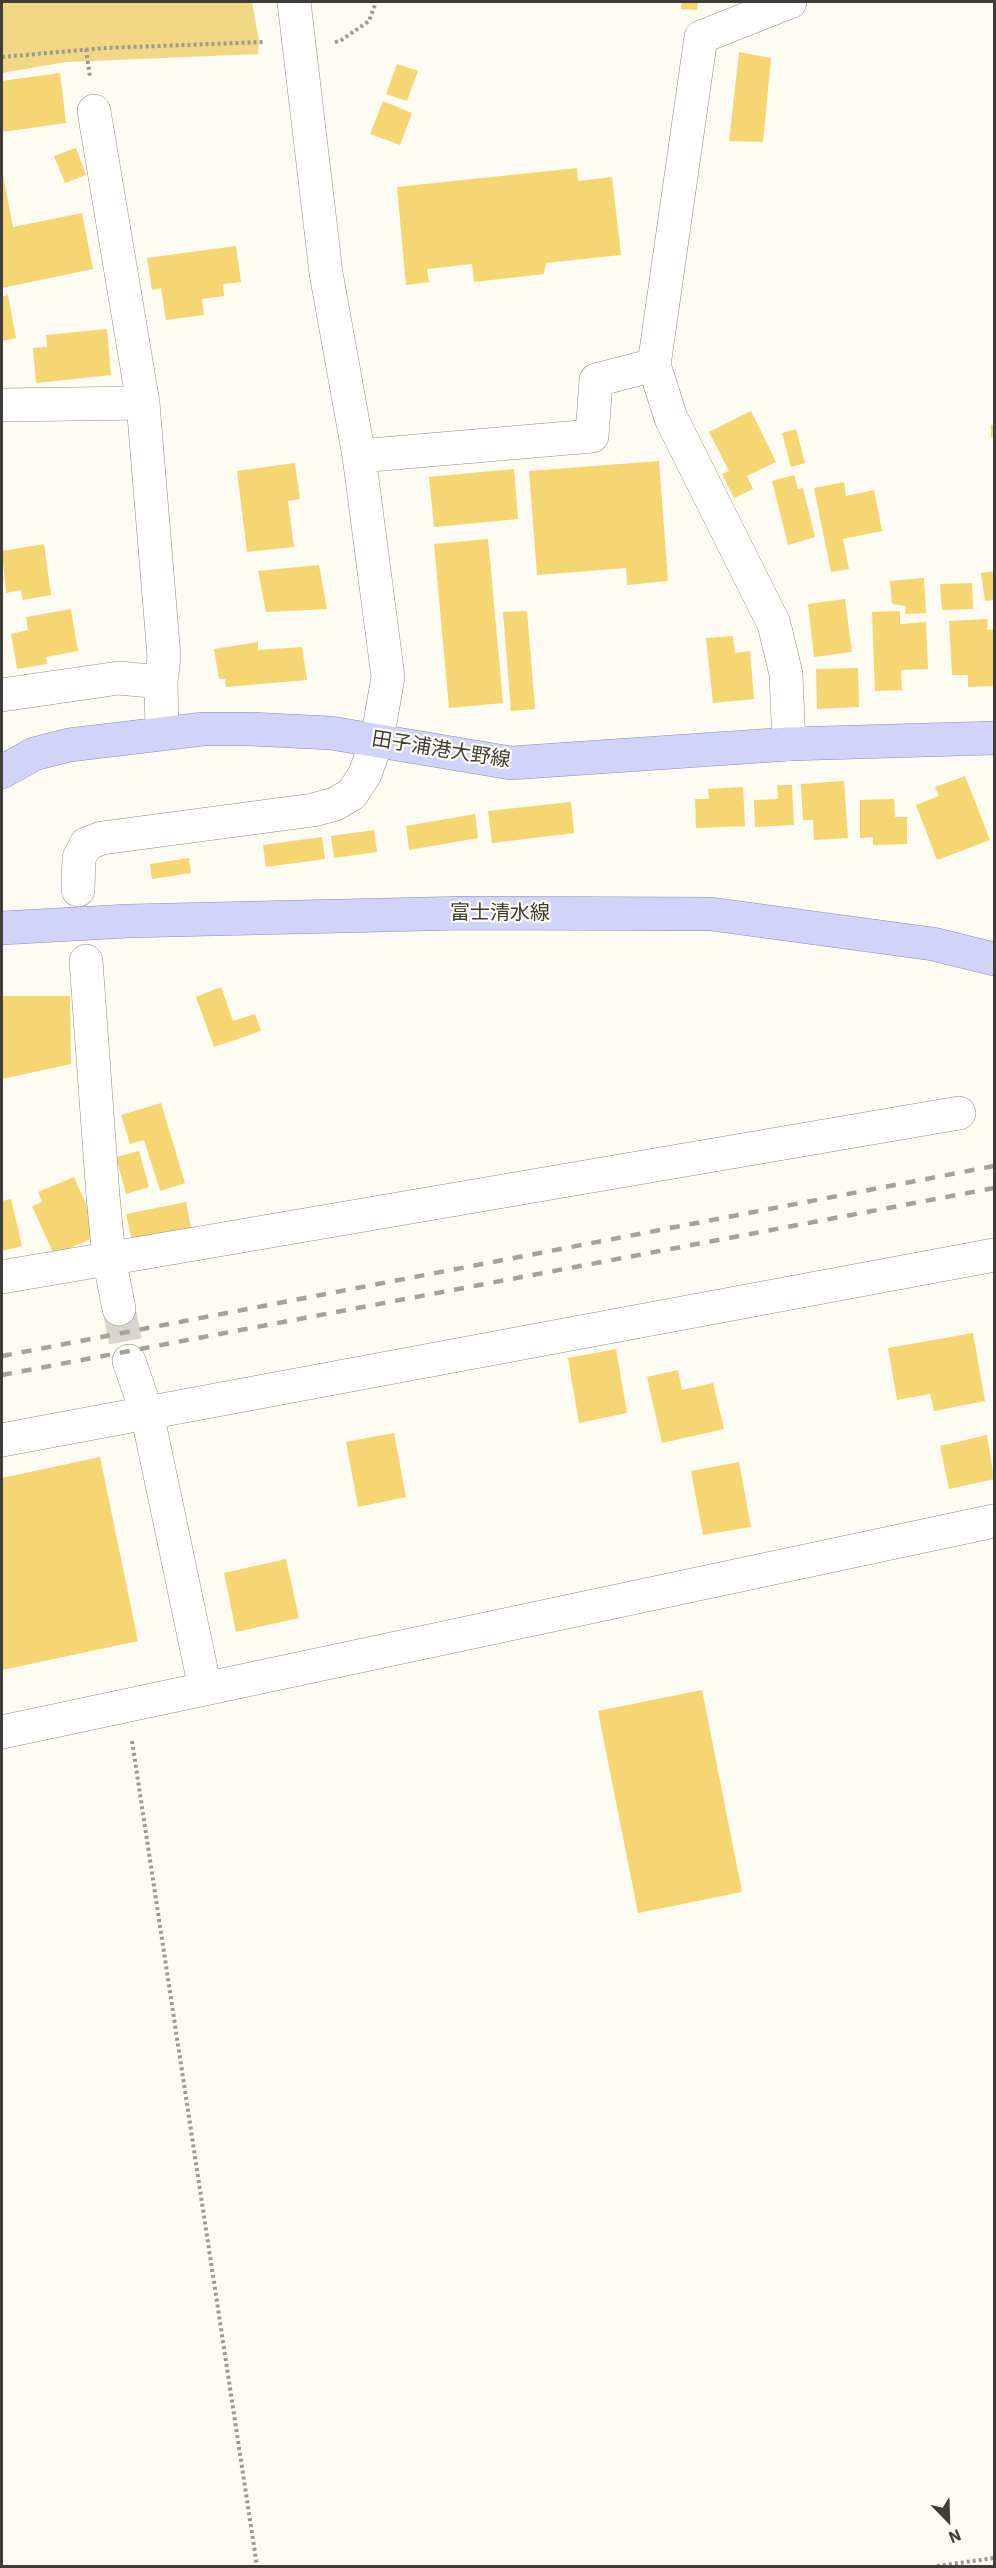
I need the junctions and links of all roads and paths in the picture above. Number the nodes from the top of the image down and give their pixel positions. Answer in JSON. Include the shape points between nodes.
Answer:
{"nodes":[{"id":1,"x":294,"y":2,"type":"edge"},
{"id":2,"x":376,"y":2,"type":"edge"},
{"id":3,"x":790,"y":2,"type":"edge"},
{"id":4,"x":272,"y":44,"type":"dead end"},
{"id":5,"x":325,"y":44,"type":"dead end"},
{"id":6,"x":2,"y":57,"type":"edge"},
{"id":7,"x":94,"y":111,"type":"dead end"},
{"id":8,"x":654,"y":364,"type":"junction"},
{"id":9,"x":143,"y":403,"type":"junction"},
{"id":10,"x":2,"y":405,"type":"edge"},
{"id":11,"x":359,"y":456,"type":"junction"},
{"id":12,"x":161,"y":682,"type":"junction"},
{"id":13,"x":2,"y":695,"type":"edge"},
{"id":14,"x":162,"y":733,"type":"junction"},
{"id":15,"x":994,"y":738,"type":"edge"},
{"id":16,"x":377,"y":740,"type":"junction"},
{"id":17,"x":789,"y":744,"type":"junction"},
{"id":18,"x":2,"y":772,"type":"edge"},
{"id":19,"x":78,"y":890,"type":"dead end"},
{"id":20,"x":2,"y":928,"type":"edge"},
{"id":21,"x":994,"y":959,"type":"edge"},
{"id":22,"x":86,"y":961,"type":"dead end"},
{"id":23,"x":960,"y":1113,"type":"dead end"},
{"id":24,"x":994,"y":1255,"type":"edge"},
{"id":25,"x":109,"y":1258,"type":"junction"},
{"id":26,"x":2,"y":1277,"type":"edge"},
{"id":27,"x":119,"y":1309,"type":"tunnel mouth"},
{"id":28,"x":129,"y":1361,"type":"tunnel mouth"},
{"id":29,"x":147,"y":1413,"type":"junction"},
{"id":30,"x":2,"y":1440,"type":"edge"},
{"id":31,"x":994,"y":1521,"type":"edge"},
{"id":32,"x":205,"y":1688,"type":"junction"},
{"id":33,"x":127,"y":1707,"type":"junction"},
{"id":34,"x":2,"y":1732,"type":"edge"},
{"id":35,"x":994,"y":2558,"type":"edge"},
{"id":36,"x":258,"y":2566,"type":"edge"},
{"id":37,"x":938,"y":2566,"type":"edge"}],
"edges":[{"from":1,"to":11,"type":"street","via":[[326,273]]},
{"from":2,"to":5,"type":"path","via":[[369,21],[340,41]]},
{"from":3,"to":8,"type":"street","via":[[701,37]]},
{"from":4,"to":6,"type":"path","via":[[259,41],[105,48]]},
{"from":7,"to":9,"type":"street"},
{"from":8,"to":11,"type":"street","via":[[596,381],[592,436]]},
{"from":8,"to":17,"type":"street","via":[[671,418],[774,624],[786,674]]},
{"from":9,"to":10,"type":"street"},
{"from":9,"to":12,"type":"street","via":[[164,657]]},
{"from":11,"to":16,"type":"street","via":[[388,677]]},
{"from":12,"to":13,"type":"street","via":[[119,678]]},
{"from":12,"to":14,"type":"street"},
{"from":14,"to":16,"type":"main road","name":"田子浦港大野線","via":[[250,729],[331,733]]},
{"from":14,"to":18,"type":"main road","name":"田子浦港大野線","via":[[34,754]]},
{"from":15,"to":17,"type":"main road","name":"田子浦港大野線"},
{"from":16,"to":17,"type":"main road","name":"田子浦港大野線","via":[[511,763]]},
{"from":16,"to":19,"type":"street","via":[[365,774],[351,794],[335,804],[102,838],[86,844],[79,858]]},
{"from":20,"to":21,"type":"main road","name":"富士清水線","via":[[468,912],[711,914],[933,944]]},
{"from":22,"to":25,"type":"street"},
{"from":23,"to":25,"type":"street"},
{"from":24,"to":29,"type":"street"},
{"from":25,"to":26,"type":"street"},
{"from":25,"to":27,"type":"street"},
{"from":28,"to":29,"type":"street"},
{"from":29,"to":30,"type":"street"},
{"from":29,"to":32,"type":"street"},
{"from":31,"to":32,"type":"street"},
{"from":32,"to":33,"type":"street"},
{"from":33,"to":34,"type":"street"},
{"from":33,"to":36,"type":"path"},
{"from":35,"to":37,"type":"path"}]}
